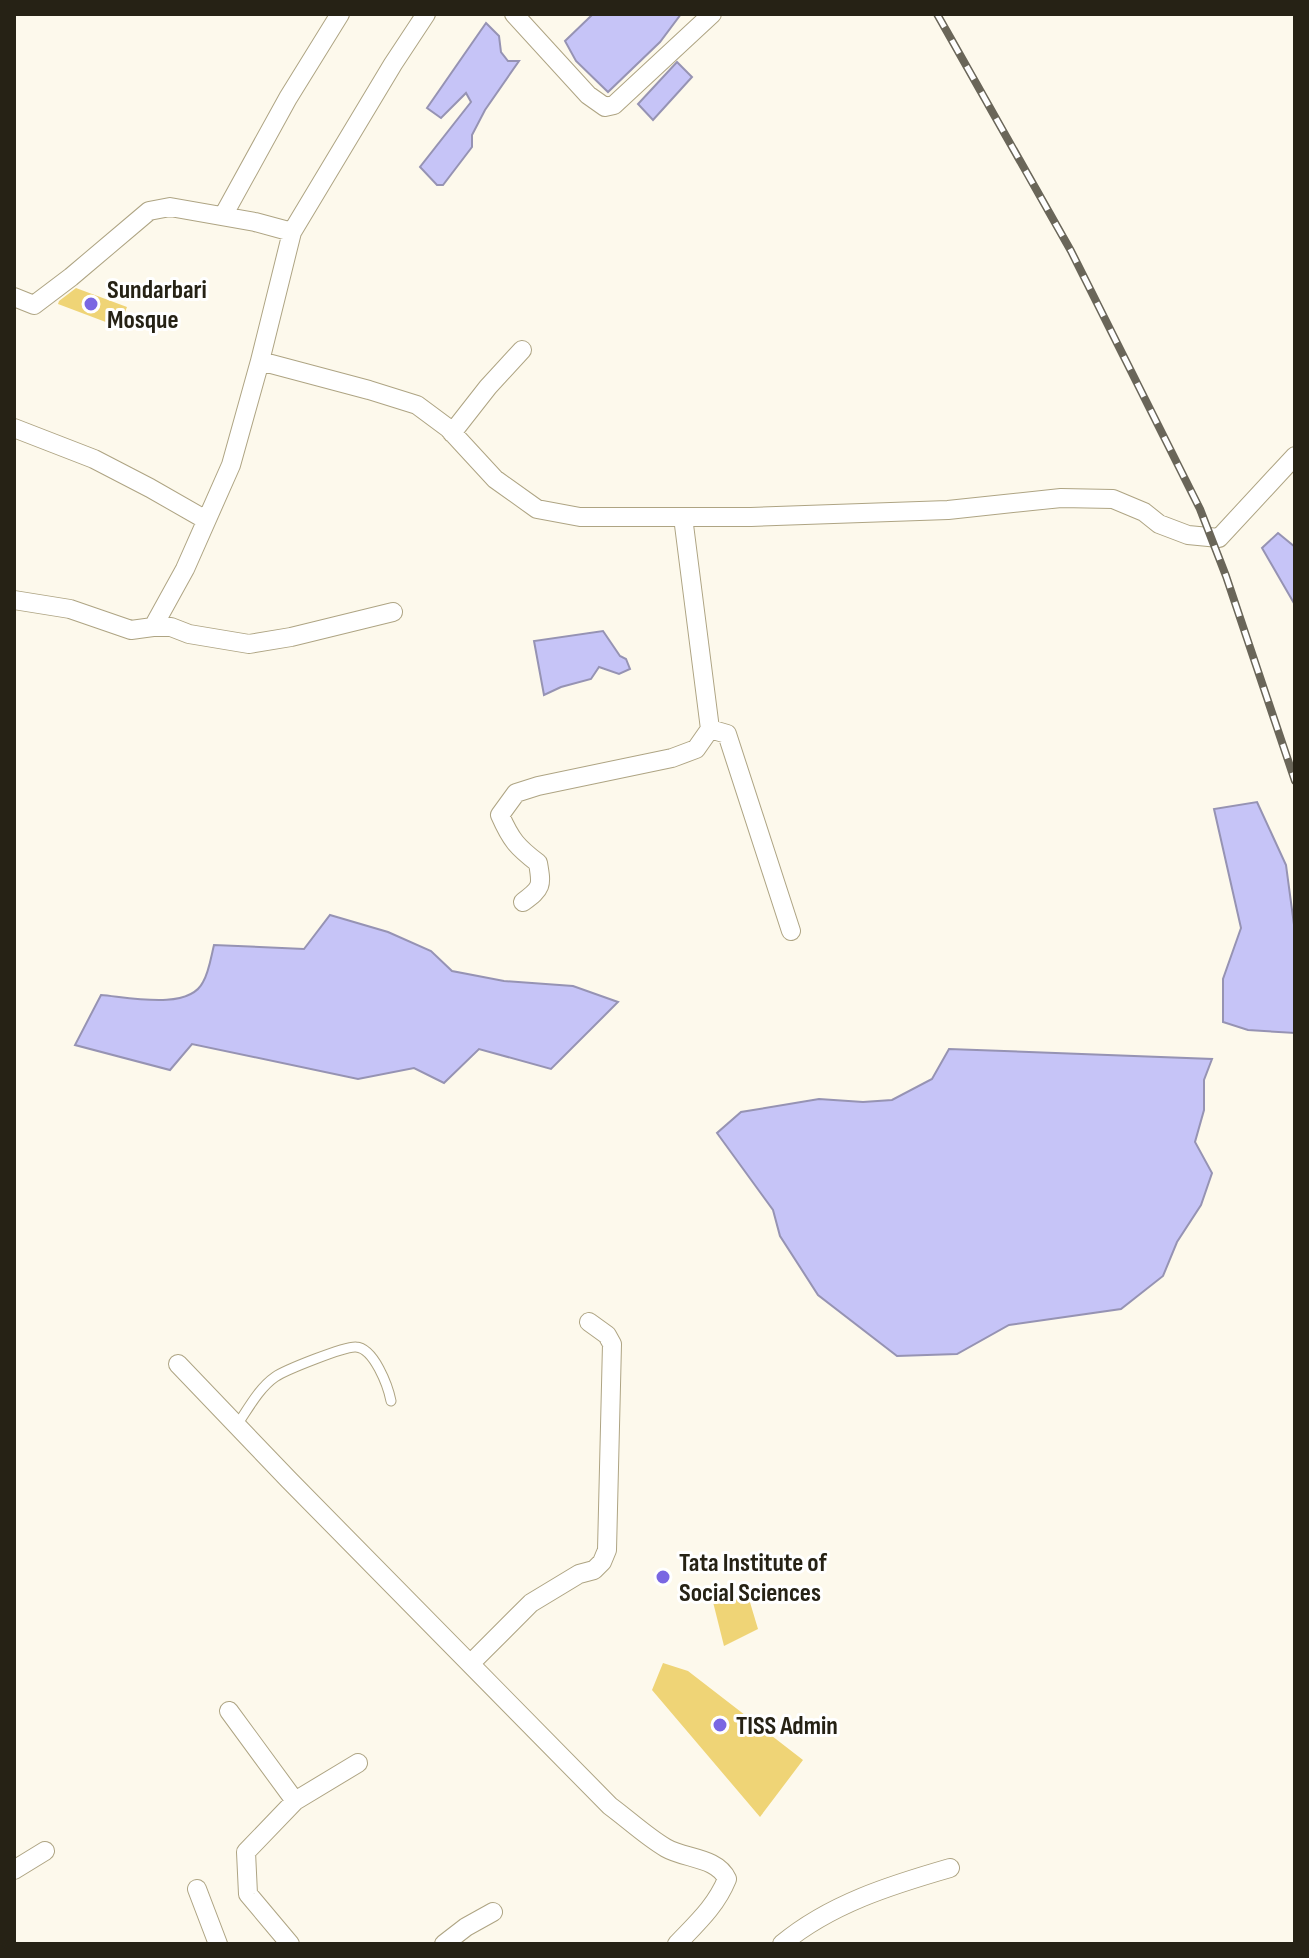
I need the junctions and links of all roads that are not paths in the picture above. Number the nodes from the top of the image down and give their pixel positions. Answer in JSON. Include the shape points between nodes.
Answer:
{"nodes":[{"id":1,"x":340,"y":14,"type":"edge"},
{"id":2,"x":426,"y":14,"type":"edge"},
{"id":3,"x":514,"y":14,"type":"edge"},
{"id":4,"x":712,"y":14,"type":"edge"},
{"id":5,"x":223,"y":216,"type":"junction"},
{"id":6,"x":292,"y":232,"type":"junction"},
{"id":7,"x":14,"y":297,"type":"edge"},
{"id":8,"x":522,"y":350,"type":"dead end"},
{"id":9,"x":260,"y":361,"type":"junction"},
{"id":10,"x":14,"y":428,"type":"edge"},
{"id":11,"x":452,"y":433,"type":"junction"},
{"id":12,"x":1295,"y":456,"type":"edge"},
{"id":13,"x":683,"y":517,"type":"junction"},
{"id":14,"x":206,"y":520,"type":"junction"},
{"id":15,"x":14,"y":600,"type":"edge"},
{"id":16,"x":393,"y":612,"type":"dead end"},
{"id":17,"x":153,"y":627,"type":"junction"},
{"id":18,"x":710,"y":729,"type":"junction"},
{"id":19,"x":523,"y":902,"type":"dead end"},
{"id":20,"x":791,"y":931,"type":"dead end"},
{"id":21,"x":589,"y":1322,"type":"dead end"},
{"id":22,"x":178,"y":1364,"type":"dead end"},
{"id":23,"x":391,"y":1401,"type":"dead end"},
{"id":24,"x":237,"y":1425,"type":"junction"},
{"id":25,"x":470,"y":1664,"type":"junction"},
{"id":26,"x":229,"y":1711,"type":"dead end"},
{"id":27,"x":358,"y":1763,"type":"dead end"},
{"id":28,"x":295,"y":1801,"type":"junction"},
{"id":29,"x":45,"y":1851,"type":"dead end"},
{"id":30,"x":950,"y":1868,"type":"dead end"},
{"id":31,"x":14,"y":1870,"type":"edge"},
{"id":32,"x":197,"y":1889,"type":"dead end"},
{"id":33,"x":493,"y":1912,"type":"dead end"},
{"id":34,"x":218,"y":1944,"type":"edge"},
{"id":35,"x":290,"y":1944,"type":"edge"},
{"id":36,"x":444,"y":1944,"type":"edge"},
{"id":37,"x":677,"y":1944,"type":"edge"},
{"id":38,"x":782,"y":1944,"type":"edge"}],
"edges":[{"from":1,"to":5,"type":"street"},
{"from":2,"to":6,"type":"street"},
{"from":3,"to":4,"type":"street","via":[[605,107],[614,105]]},
{"from":5,"to":6,"type":"street"},
{"from":5,"to":7,"type":"street","via":[[170,207],[149,211],[34,305]]},
{"from":6,"to":9,"type":"street"},
{"from":8,"to":11,"type":"street"},
{"from":9,"to":11,"type":"street","via":[[417,405]]},
{"from":9,"to":14,"type":"street","via":[[231,465]]},
{"from":10,"to":14,"type":"street","via":[[94,459]]},
{"from":11,"to":13,"type":"street","via":[[495,479],[537,509],[580,517]]},
{"from":12,"to":13,"type":"street","via":[[1219,538],[1188,535],[1113,499],[1061,498],[948,510]]},
{"from":13,"to":18,"type":"street"},
{"from":14,"to":17,"type":"street"},
{"from":15,"to":17,"type":"street","via":[[70,609],[131,630]]},
{"from":16,"to":17,"type":"street","via":[[249,644]]},
{"from":18,"to":19,"type":"street","via":[[696,749],[672,758],[516,793],[500,815],[518,847],[538,863],[542,882]]},
{"from":18,"to":20,"type":"street","via":[[727,734]]},
{"from":21,"to":25,"type":"street","via":[[612,1344],[607,1550],[594,1570],[531,1603]]},
{"from":22,"to":24,"type":"street"},
{"from":23,"to":24,"type":"lane","via":[[373,1359],[355,1346],[275,1377]]},
{"from":24,"to":25,"type":"street"},
{"from":25,"to":37,"type":"street","via":[[610,1806],[668,1850],[724,1873],[727,1879],[715,1904]]},
{"from":26,"to":28,"type":"street"},
{"from":27,"to":28,"type":"street"},
{"from":28,"to":35,"type":"street","via":[[246,1852],[248,1894]]},
{"from":29,"to":31,"type":"street"},
{"from":30,"to":38,"type":"street","via":[[862,1897],[804,1926]]},
{"from":32,"to":34,"type":"street"},
{"from":33,"to":36,"type":"street"}]}
